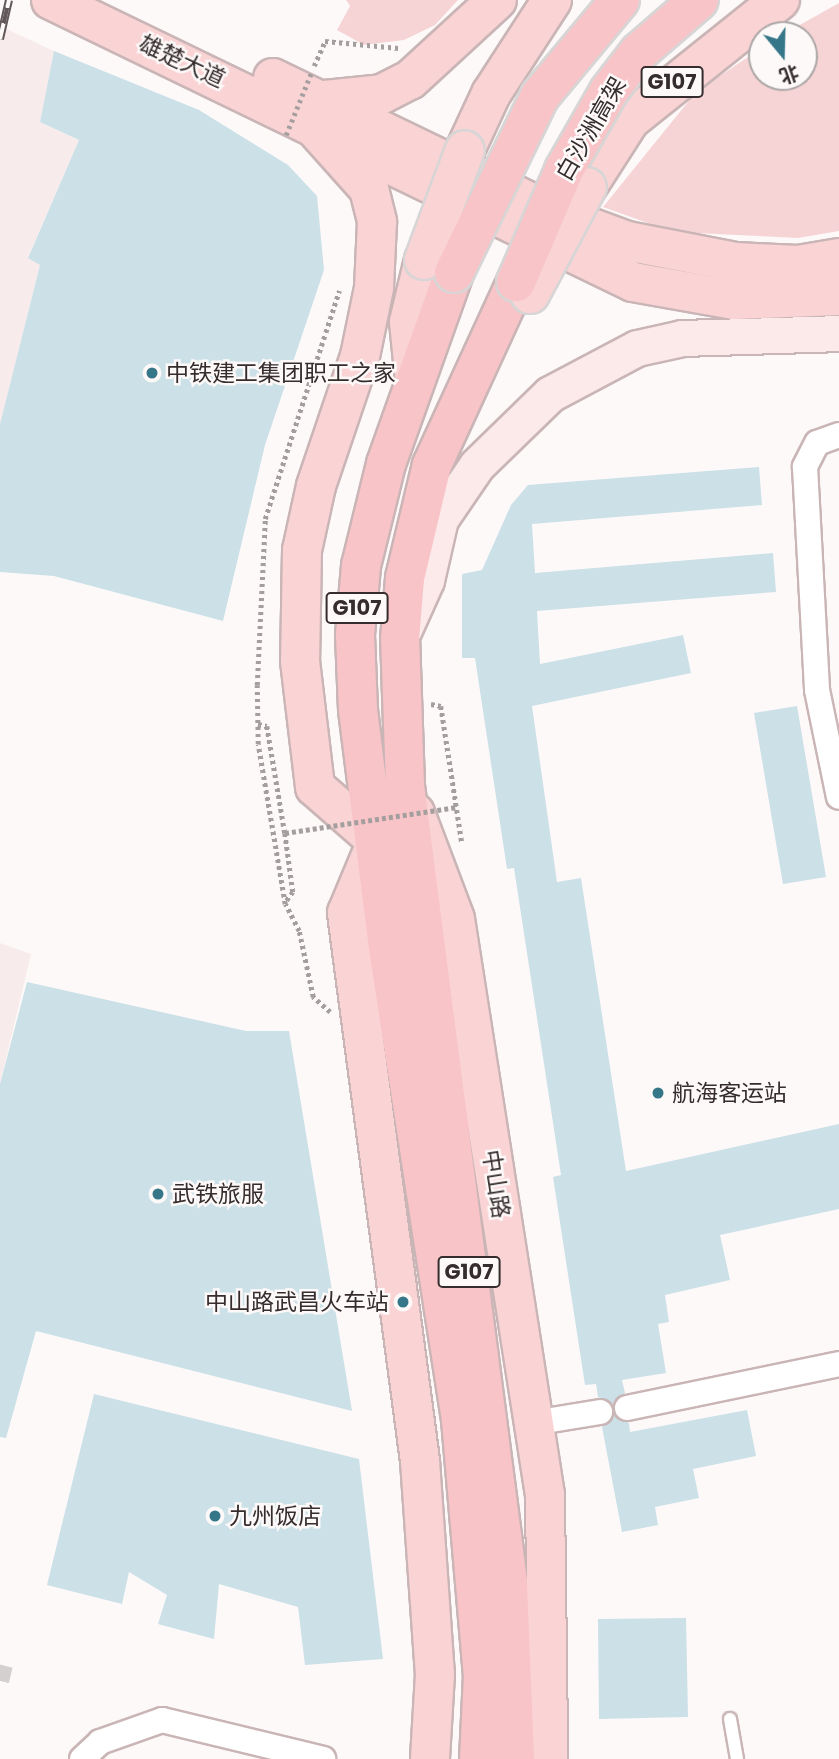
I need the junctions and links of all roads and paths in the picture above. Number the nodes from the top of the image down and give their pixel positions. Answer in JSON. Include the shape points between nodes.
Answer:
{"nodes":[{"id":1,"x":51,"y":0,"type":"edge"},
{"id":2,"x":110,"y":0,"type":"edge"},
{"id":3,"x":497,"y":0,"type":"edge"},
{"id":4,"x":552,"y":0,"type":"edge"},
{"id":5,"x":620,"y":0,"type":"edge"},
{"id":6,"x":699,"y":0,"type":"edge"},
{"id":7,"x":779,"y":0,"type":"edge"},
{"id":8,"x":411,"y":46,"type":"dead end"},
{"id":9,"x":313,"y":107,"type":"junction"},
{"id":10,"x":839,"y":258,"type":"edge"},
{"id":11,"x":439,"y":267,"type":"junction"},
{"id":12,"x":523,"y":288,"type":"junction"},
{"id":13,"x":839,"y":296,"type":"edge"},
{"id":14,"x":839,"y":333,"type":"edge"},
{"id":15,"x":839,"y":435,"type":"edge"},
{"id":16,"x":400,"y":639,"type":"junction"},
{"id":17,"x":402,"y":700,"type":"junction"},
{"id":18,"x":258,"y":724,"type":"dead end"},
{"id":19,"x":404,"y":786,"type":"junction"},
{"id":20,"x":839,"y":797,"type":"edge"},
{"id":21,"x":457,"y":807,"type":"junction"},
{"id":22,"x":285,"y":833,"type":"junction"},
{"id":23,"x":377,"y":841,"type":"junction"},
{"id":24,"x":437,"y":871,"type":"junction"},
{"id":25,"x":285,"y":904,"type":"dead end"},
{"id":26,"x":839,"y":1364,"type":"edge"},
{"id":27,"x":627,"y":1408,"type":"dead end"},
{"id":28,"x":600,"y":1412,"type":"dead end"},
{"id":29,"x":533,"y":1423,"type":"junction"},
{"id":30,"x":730,"y":1719,"type":"dead end"},
{"id":31,"x":432,"y":1754,"type":"edge"},
{"id":32,"x":544,"y":1758,"type":"edge"},
{"id":33,"x":82,"y":1759,"type":"edge"},
{"id":34,"x":323,"y":1759,"type":"edge"},
{"id":35,"x":479,"y":1759,"type":"edge"},
{"id":36,"x":737,"y":1759,"type":"edge"}],
"edges":[{"from":1,"to":9,"type":"main road","name":"雄楚大道"},
{"from":2,"to":9,"type":"main road","name":"雄楚大道"},
{"from":3,"to":9,"type":"main road","via":[[410,80],[382,94]]},
{"from":4,"to":11,"type":"main road","bridge":true,"via":[[491,94],[465,150]]},
{"from":5,"to":11,"type":"highway","bridge":true,"via":[[568,56]]},
{"from":6,"to":12,"type":"highway","name":"白沙洲高架","bridge":true,"via":[[639,52],[609,91],[564,170]]},
{"from":7,"to":12,"type":"main road","number":"G107","bridge":true,"via":[[630,120]]},
{"from":8,"to":9,"type":"path","via":[[346,48],[325,41]]},
{"from":9,"to":9,"type":"path","bridge":true},
{"from":9,"to":10,"type":"main road","via":[[557,215],[627,241],[735,262],[798,265]]},
{"from":9,"to":13,"type":"main road","via":[[632,282],[734,300]]},
{"from":9,"to":23,"type":"main road","via":[[369,189],[379,253],[360,356],[316,486],[302,550],[300,661],[315,787]]},
{"from":11,"to":23,"type":"highway","number":"G107","via":[[415,382],[374,509],[355,635],[358,710]]},
{"from":12,"to":16,"type":"highway","name":"白沙洲高架","number":"G107","via":[[485,343],[425,489]]},
{"from":14,"to":16,"type":"main road","via":[[682,338],[636,348],[550,394],[477,465],[440,519],[426,580]]},
{"from":15,"to":20,"type":"street","via":[[817,443],[805,467],[817,690]]},
{"from":16,"to":17,"type":"highway","number":"G107"},
{"from":17,"to":19,"type":"highway","number":"G107"},
{"from":17,"to":21,"type":"path","via":[[441,706]]},
{"from":18,"to":22,"type":"path","via":[[267,726]]},
{"from":19,"to":24,"type":"main road","name":"中山路"},
{"from":19,"to":32,"type":"highway","number":"G107","via":[[508,1582]]},
{"from":21,"to":22,"type":"path","bridge":true},
{"from":21,"to":24,"type":"path","via":[[464,861]]},
{"from":22,"to":25,"type":"path","via":[[293,892]]},
{"from":23,"to":31,"type":"main road","via":[[347,913],[419,1461],[435,1674]]},
{"from":23,"to":35,"type":"highway","number":"G107","via":[[461,1420],[480,1614]]},
{"from":24,"to":29,"type":"main road","name":"中山路","via":[[455,919]]},
{"from":26,"to":27,"type":"street"},
{"from":28,"to":29,"type":"street"},
{"from":29,"to":32,"type":"main road","name":"中山路","via":[[545,1495]]},
{"from":30,"to":36,"type":"lane"},
{"from":33,"to":34,"type":"street","via":[[100,1742],[162,1720]]}]}
